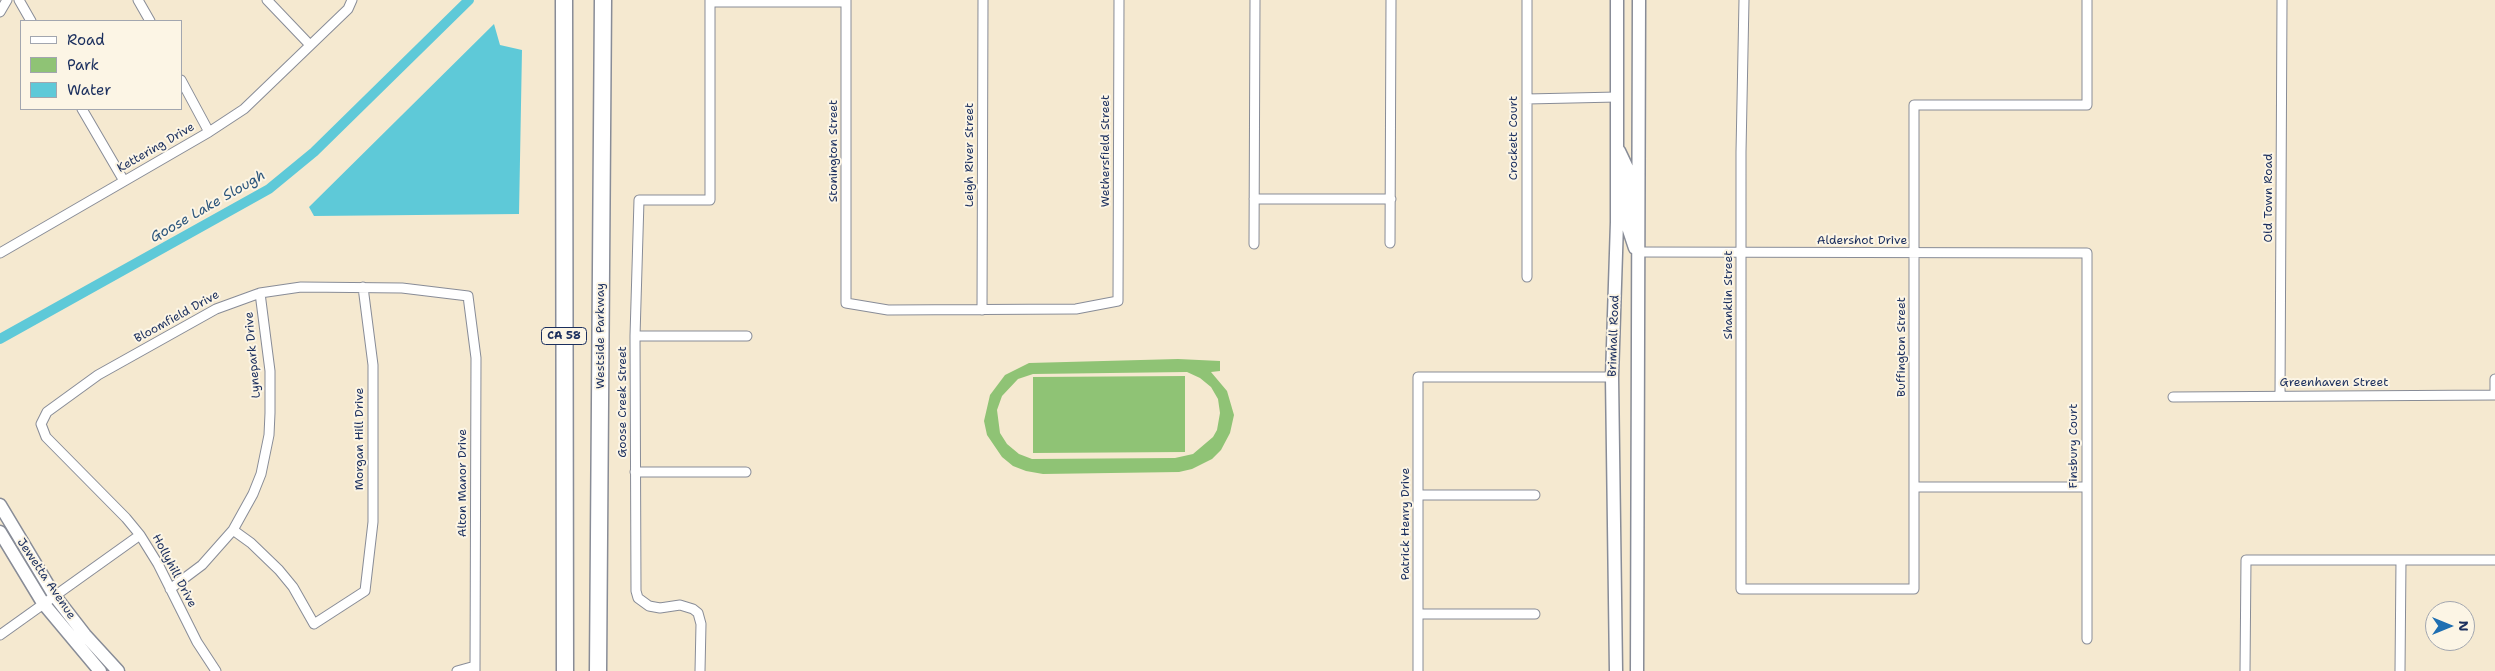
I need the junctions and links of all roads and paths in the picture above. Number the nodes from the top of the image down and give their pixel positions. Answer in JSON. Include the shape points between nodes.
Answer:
{"nodes":[{"id":1,"x":7,"y":0,"type":"edge"},
{"id":2,"x":19,"y":0,"type":"edge"},
{"id":3,"x":138,"y":0,"type":"edge"},
{"id":4,"x":267,"y":0,"type":"edge"},
{"id":5,"x":352,"y":0,"type":"edge"},
{"id":6,"x":564,"y":0,"type":"edge"},
{"id":7,"x":603,"y":0,"type":"edge"},
{"id":8,"x":982,"y":0,"type":"edge"},
{"id":9,"x":1119,"y":0,"type":"edge"},
{"id":10,"x":1255,"y":0,"type":"edge"},
{"id":11,"x":1391,"y":0,"type":"edge"},
{"id":12,"x":1527,"y":0,"type":"edge"},
{"id":13,"x":1617,"y":0,"type":"edge"},
{"id":14,"x":1639,"y":0,"type":"edge"},
{"id":15,"x":1744,"y":0,"type":"edge"},
{"id":16,"x":2087,"y":0,"type":"edge"},
{"id":17,"x":2282,"y":0,"type":"edge"},
{"id":18,"x":710,"y":1,"type":"edge"},
{"id":19,"x":846,"y":1,"type":"edge"},
{"id":20,"x":0,"y":12,"type":"edge"},
{"id":21,"x":30,"y":20,"type":"edge"},
{"id":22,"x":149,"y":20,"type":"edge"},
{"id":23,"x":310,"y":46,"type":"junction"},
{"id":24,"x":182,"y":82,"type":"edge"},
{"id":25,"x":1617,"y":97,"type":"junction"},
{"id":26,"x":1527,"y":99,"type":"junction"},
{"id":27,"x":83,"y":110,"type":"edge"},
{"id":28,"x":209,"y":132,"type":"junction"},
{"id":29,"x":1617,"y":147,"type":"junction"},
{"id":30,"x":124,"y":181,"type":"junction"},
{"id":31,"x":1254,"y":199,"type":"junction"},
{"id":32,"x":1391,"y":199,"type":"junction"},
{"id":33,"x":1390,"y":243,"type":"dead end"},
{"id":34,"x":1254,"y":244,"type":"dead end"},
{"id":35,"x":1638,"y":252,"type":"junction"},
{"id":36,"x":0,"y":253,"type":"edge"},
{"id":37,"x":1741,"y":253,"type":"junction"},
{"id":38,"x":1914,"y":253,"type":"junction"},
{"id":39,"x":2087,"y":253,"type":"joint"},
{"id":40,"x":1527,"y":277,"type":"dead end"},
{"id":41,"x":363,"y":287,"type":"junction"},
{"id":42,"x":260,"y":293,"type":"junction"},
{"id":43,"x":468,"y":296,"type":"joint"},
{"id":44,"x":982,"y":310,"type":"junction"},
{"id":45,"x":636,"y":336,"type":"junction"},
{"id":46,"x":747,"y":336,"type":"dead end"},
{"id":47,"x":1612,"y":378,"type":"junction"},
{"id":48,"x":2495,"y":379,"type":"edge"},
{"id":49,"x":2495,"y":395,"type":"edge"},
{"id":50,"x":2280,"y":396,"type":"junction"},
{"id":51,"x":2173,"y":397,"type":"dead end"},
{"id":52,"x":41,"y":424,"type":"joint"},
{"id":53,"x":635,"y":472,"type":"junction"},
{"id":54,"x":746,"y":472,"type":"dead end"},
{"id":55,"x":1914,"y":487,"type":"junction"},
{"id":56,"x":2087,"y":487,"type":"junction"},
{"id":57,"x":1418,"y":495,"type":"junction"},
{"id":58,"x":1535,"y":495,"type":"dead end"},
{"id":59,"x":0,"y":505,"type":"edge"},
{"id":60,"x":233,"y":530,"type":"junction"},
{"id":61,"x":0,"y":532,"type":"edge"},
{"id":62,"x":140,"y":535,"type":"junction"},
{"id":63,"x":2401,"y":560,"type":"junction"},
{"id":64,"x":2495,"y":560,"type":"edge"},
{"id":65,"x":170,"y":589,"type":"junction"},
{"id":66,"x":1914,"y":589,"type":"joint"},
{"id":67,"x":54,"y":595,"type":"junction"},
{"id":68,"x":44,"y":603,"type":"junction"},
{"id":69,"x":1418,"y":614,"type":"junction"},
{"id":70,"x":1535,"y":614,"type":"dead end"},
{"id":71,"x":0,"y":635,"type":"edge"},
{"id":72,"x":2087,"y":639,"type":"dead end"},
{"id":73,"x":475,"y":669,"type":"edge"},
{"id":74,"x":100,"y":671,"type":"edge"},
{"id":75,"x":118,"y":671,"type":"edge"},
{"id":76,"x":216,"y":671,"type":"edge"},
{"id":77,"x":457,"y":671,"type":"edge"},
{"id":78,"x":565,"y":671,"type":"edge"},
{"id":79,"x":598,"y":671,"type":"edge"},
{"id":80,"x":700,"y":671,"type":"edge"},
{"id":81,"x":1418,"y":671,"type":"edge"},
{"id":82,"x":1616,"y":671,"type":"edge"},
{"id":83,"x":1637,"y":671,"type":"edge"},
{"id":84,"x":2245,"y":671,"type":"edge"},
{"id":85,"x":2400,"y":671,"type":"edge"}],
"edges":[{"from":1,"to":20,"type":"street"},
{"from":2,"to":21,"type":"street"},
{"from":3,"to":22,"type":"street"},
{"from":4,"to":23,"type":"street"},
{"from":5,"to":23,"type":"street","name":"Kettering Drive","via":[[348,9]]},
{"from":6,"to":78,"type":"highway","number":"CA 58"},
{"from":7,"to":79,"type":"highway","name":"Westside Parkway","number":"CA 58"},
{"from":8,"to":44,"type":"street","name":"Leigh River Street"},
{"from":9,"to":44,"type":"street","name":"Wethersfield Street","via":[[1118,301],[1076,309]]},
{"from":10,"to":31,"type":"street"},
{"from":11,"to":32,"type":"street"},
{"from":12,"to":26,"type":"street","name":"Crockett Court"},
{"from":13,"to":25,"type":"street","name":"Brimhall Road"},
{"from":14,"to":35,"type":"street","name":"Brimhall Road"},
{"from":15,"to":37,"type":"street","name":"Shanklin Street"},
{"from":16,"to":38,"type":"street","name":"Buffington Street","via":[[2087,105],[1914,105]]},
{"from":17,"to":50,"type":"street","name":"Old Town Road"},
{"from":18,"to":19,"type":"street"},
{"from":18,"to":45,"type":"street","name":"Goose Creek Street","via":[[710,200],[639,200]]},
{"from":19,"to":44,"type":"street","name":"Stonington Street","via":[[846,303],[888,310]]},
{"from":23,"to":28,"type":"street","name":"Kettering Drive","via":[[244,109]]},
{"from":24,"to":28,"type":"street"},
{"from":25,"to":26,"type":"street"},
{"from":25,"to":29,"type":"street","name":"Brimhall Road"},
{"from":26,"to":40,"type":"street","name":"Crockett Court"},
{"from":27,"to":30,"type":"street"},
{"from":28,"to":30,"type":"street","name":"Kettering Drive"},
{"from":29,"to":35,"type":"street","via":[[1629,172],[1628,227]]},
{"from":29,"to":47,"type":"street","name":"Brimhall Road"},
{"from":30,"to":36,"type":"street","name":"Kettering Drive"},
{"from":31,"to":32,"type":"street"},
{"from":31,"to":34,"type":"street"},
{"from":32,"to":33,"type":"street"},
{"from":35,"to":37,"type":"street","name":"Aldershot Drive"},
{"from":35,"to":83,"type":"street","name":"Brimhall Road"},
{"from":37,"to":38,"type":"street","name":"Aldershot Drive"},
{"from":37,"to":66,"type":"street","name":"Shanklin Street","via":[[1741,589]]},
{"from":38,"to":39,"type":"street","name":"Aldershot Drive"},
{"from":38,"to":55,"type":"street","name":"Buffington Street"},
{"from":39,"to":56,"type":"street","name":"Finsbury Court"},
{"from":41,"to":42,"type":"street","name":"Bloomfield Drive","via":[[301,287]]},
{"from":41,"to":43,"type":"street","name":"Bloomfield Drive"},
{"from":41,"to":60,"type":"street","name":"Morgan Hill Drive","via":[[373,364],[373,522],[365,591],[314,624],[293,587],[279,570]]},
{"from":42,"to":52,"type":"street","name":"Bloomfield Drive","via":[[216,309],[98,376],[47,412]]},
{"from":42,"to":60,"type":"street","name":"Lynepark Drive","via":[[270,371],[269,435],[261,474]]},
{"from":43,"to":73,"type":"street","name":"Alton Manor Drive","via":[[476,358]]},
{"from":45,"to":46,"type":"street"},
{"from":45,"to":53,"type":"street","name":"Goose Creek Street"},
{"from":47,"to":57,"type":"street","name":"Patrick Henry Drive","via":[[1418,377]]},
{"from":47,"to":82,"type":"street","name":"Brimhall Road"},
{"from":48,"to":49,"type":"street"},
{"from":49,"to":50,"type":"street","name":"Greenhaven Street"},
{"from":50,"to":51,"type":"street","name":"Greenhaven Street"},
{"from":52,"to":62,"type":"street","name":"Hollyhill Drive","via":[[46,437]]},
{"from":53,"to":54,"type":"street"},
{"from":53,"to":80,"type":"street","name":"Goose Creek Street","via":[[636,591],[642,602],[654,608],[686,606],[698,613],[701,624]]},
{"from":55,"to":56,"type":"street"},
{"from":55,"to":66,"type":"street","name":"Buffington Street"},
{"from":56,"to":72,"type":"street","name":"Finsbury Court"},
{"from":57,"to":58,"type":"street"},
{"from":57,"to":69,"type":"street","name":"Patrick Henry Drive"},
{"from":59,"to":67,"type":"street","name":"Jewetta Avenue"},
{"from":60,"to":65,"type":"street","name":"Lynepark Drive","via":[[202,565]]},
{"from":61,"to":68,"type":"street","name":"Jewetta Avenue"},
{"from":62,"to":65,"type":"street","name":"Hollyhill Drive"},
{"from":62,"to":67,"type":"street"},
{"from":63,"to":64,"type":"street"},
{"from":63,"to":84,"type":"street","via":[[2246,560]]},
{"from":63,"to":85,"type":"street"},
{"from":65,"to":76,"type":"street","name":"Hollyhill Drive"},
{"from":67,"to":68,"type":"street"},
{"from":67,"to":75,"type":"street","name":"Jewetta Avenue"},
{"from":68,"to":71,"type":"street"},
{"from":68,"to":74,"type":"street","name":"Jewetta Avenue"},
{"from":69,"to":70,"type":"street"},
{"from":69,"to":81,"type":"street","name":"Patrick Henry Drive"},
{"from":73,"to":77,"type":"street"}]}
